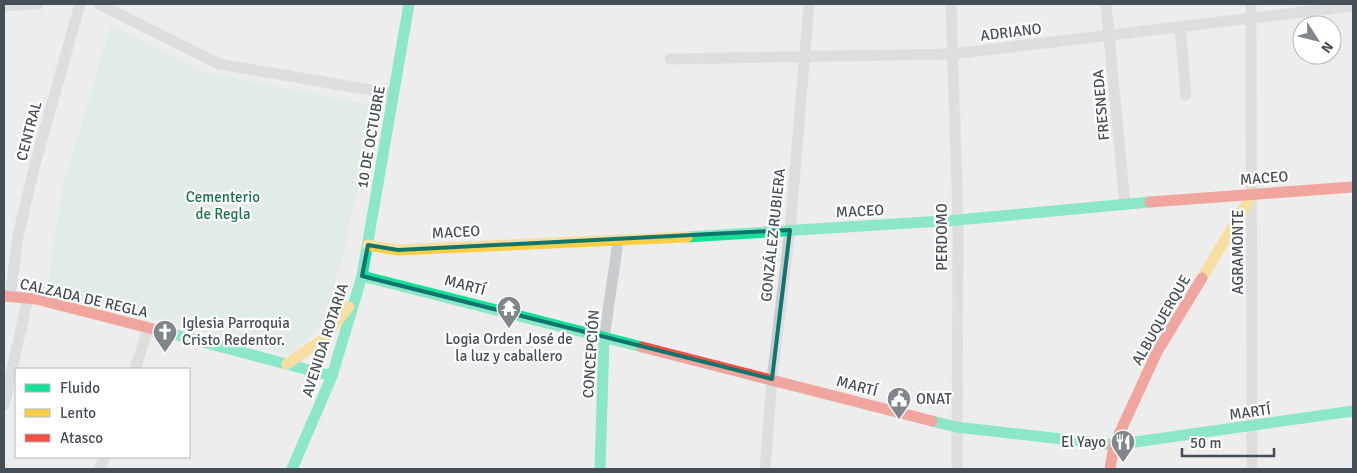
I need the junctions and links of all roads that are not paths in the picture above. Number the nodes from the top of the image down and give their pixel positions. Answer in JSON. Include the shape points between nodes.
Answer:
{"nodes":[{"id":1,"x":38,"y":4,"type":"edge"},
{"id":2,"x":80,"y":4,"type":"edge"},
{"id":3,"x":98,"y":4,"type":"edge"},
{"id":4,"x":409,"y":4,"type":"edge"},
{"id":5,"x":809,"y":4,"type":"edge"},
{"id":6,"x":951,"y":4,"type":"edge"},
{"id":7,"x":1106,"y":4,"type":"edge"},
{"id":8,"x":1251,"y":4,"type":"edge"},
{"id":9,"x":4,"y":6,"type":"edge"},
{"id":10,"x":1353,"y":6,"type":"edge"},
{"id":11,"x":1252,"y":18,"type":"junction"},
{"id":12,"x":1180,"y":27,"type":"junction"},
{"id":13,"x":1109,"y":36,"type":"junction"},
{"id":14,"x":952,"y":54,"type":"junction"},
{"id":15,"x":803,"y":58,"type":"junction"},
{"id":16,"x":670,"y":59,"type":"dead end"},
{"id":17,"x":394,"y":94,"type":"junction"},
{"id":18,"x":1186,"y":94,"type":"dead end"},
{"id":19,"x":1353,"y":188,"type":"edge"},
{"id":20,"x":1253,"y":193,"type":"junction"},
{"id":21,"x":1126,"y":204,"type":"junction"},
{"id":22,"x":958,"y":220,"type":"junction"},
{"id":23,"x":790,"y":230,"type":"junction"},
{"id":24,"x":618,"y":241,"type":"junction"},
{"id":25,"x":368,"y":245,"type":"junction"},
{"id":26,"x":362,"y":276,"type":"junction"},
{"id":27,"x":396,"y":284,"type":"junction"},
{"id":28,"x":7,"y":296,"type":"edge"},
{"id":29,"x":356,"y":296,"type":"junction"},
{"id":30,"x":28,"y":298,"type":"junction"},
{"id":31,"x":352,"y":309,"type":"junction"},
{"id":32,"x":148,"y":329,"type":"junction"},
{"id":33,"x":604,"y":339,"type":"junction"},
{"id":34,"x":287,"y":364,"type":"junction"},
{"id":35,"x":135,"y":368,"type":"edge"},
{"id":36,"x":332,"y":376,"type":"junction"},
{"id":37,"x":772,"y":379,"type":"junction"},
{"id":38,"x":4,"y":405,"type":"edge"},
{"id":39,"x":1353,"y":411,"type":"edge"},
{"id":40,"x":1253,"y":426,"type":"junction"},
{"id":41,"x":956,"y":427,"type":"junction"},
{"id":42,"x":1114,"y":445,"type":"junction"},
{"id":43,"x":105,"y":458,"type":"edge"},
{"id":44,"x":99,"y":469,"type":"edge"},
{"id":45,"x":292,"y":469,"type":"edge"},
{"id":46,"x":600,"y":469,"type":"edge"},
{"id":47,"x":765,"y":469,"type":"edge"},
{"id":48,"x":957,"y":469,"type":"edge"},
{"id":49,"x":1110,"y":469,"type":"edge"},
{"id":50,"x":1252,"y":469,"type":"edge"}],
"edges":[{"from":1,"to":9,"type":"street"},
{"from":2,"to":28,"type":"street","name":"CENTRAL","via":[[18,236]]},
{"from":3,"to":17,"type":"street","via":[[219,64]]},
{"from":4,"to":17,"type":"main road","name":"10 DE OCTUBRE"},
{"from":5,"to":15,"type":"street","name":"GONZÁLEZ RUBIERA"},
{"from":6,"to":14,"type":"street","name":"PERDOMO"},
{"from":7,"to":13,"type":"street","name":"FRESNEDA"},
{"from":8,"to":11,"type":"street","name":"AGRAMONTE"},
{"from":10,"to":11,"type":"street","name":"ADRIANO"},
{"from":11,"to":12,"type":"street","name":"ADRIANO"},
{"from":11,"to":20,"type":"street","name":"AGRAMONTE"},
{"from":12,"to":13,"type":"street","name":"ADRIANO"},
{"from":12,"to":18,"type":"street"},
{"from":13,"to":14,"type":"street","name":"ADRIANO"},
{"from":13,"to":21,"type":"street","name":"FRESNEDA"},
{"from":14,"to":15,"type":"street","name":"ADRIANO"},
{"from":14,"to":22,"type":"street","name":"PERDOMO"},
{"from":15,"to":16,"type":"street","name":"ADRIANO"},
{"from":15,"to":23,"type":"street","name":"GONZÁLEZ RUBIERA"},
{"from":17,"to":25,"type":"main road","name":"10 DE OCTUBRE"},
{"from":19,"to":20,"type":"main road","name":"MACEO"},
{"from":20,"to":21,"type":"main road","name":"MACEO"},
{"from":20,"to":40,"type":"street","name":"AGRAMONTE"},
{"from":20,"to":42,"type":"main road","name":"ALBUQUERQUE","via":[[1157,352]]},
{"from":21,"to":22,"type":"main road","name":"MACEO"},
{"from":22,"to":23,"type":"main road","name":"MACEO"},
{"from":22,"to":41,"type":"street","name":"PERDOMO"},
{"from":23,"to":24,"type":"main road","name":"MACEO"},
{"from":23,"to":37,"type":"street","name":"GONZÁLEZ RUBIERA"},
{"from":24,"to":25,"type":"main road","name":"MACEO","via":[[398,250]]},
{"from":24,"to":33,"type":"street","name":"CONCEPCIÓN"},
{"from":25,"to":26,"type":"main road","name":"10 DE OCTUBRE"},
{"from":26,"to":27,"type":"main road","name":"MARTÍ"},
{"from":26,"to":29,"type":"main road","name":"AVENIDA ROTARIA"},
{"from":27,"to":31,"type":"main road","via":[[376,288],[364,295]]},
{"from":27,"to":33,"type":"main road","name":"MARTÍ"},
{"from":28,"to":30,"type":"main road","name":"CALZADA DE REGLA"},
{"from":29,"to":31,"type":"main road","name":"AVENIDA ROTARIA"},
{"from":29,"to":34,"type":"main road","via":[[329,336],[312,351]]},
{"from":30,"to":32,"type":"main road","name":"CALZADA DE REGLA"},
{"from":30,"to":38,"type":"street"},
{"from":31,"to":36,"type":"main road","name":"AVENIDA ROTARIA"},
{"from":32,"to":34,"type":"main road","name":"CALZADA DE REGLA"},
{"from":32,"to":35,"type":"street"},
{"from":33,"to":37,"type":"main road","name":"MARTÍ"},
{"from":33,"to":46,"type":"main road","name":"CONCEPCIÓN"},
{"from":34,"to":36,"type":"main road","name":"CALZADA DE REGLA"},
{"from":36,"to":45,"type":"main road","name":"AVENIDA ROTARIA"},
{"from":37,"to":41,"type":"main road","name":"MARTÍ"},
{"from":37,"to":47,"type":"street","name":"GONZÁLEZ RUBIERA"},
{"from":39,"to":40,"type":"main road","name":"MARTÍ"},
{"from":40,"to":42,"type":"main road","name":"MARTÍ"},
{"from":40,"to":50,"type":"street","name":"AGRAMONTE"},
{"from":41,"to":42,"type":"main road","name":"MARTÍ"},
{"from":41,"to":48,"type":"street","name":"PERDOMO"},
{"from":42,"to":49,"type":"main road","name":"ALBUQUERQUE"},
{"from":43,"to":44,"type":"street"}]}
